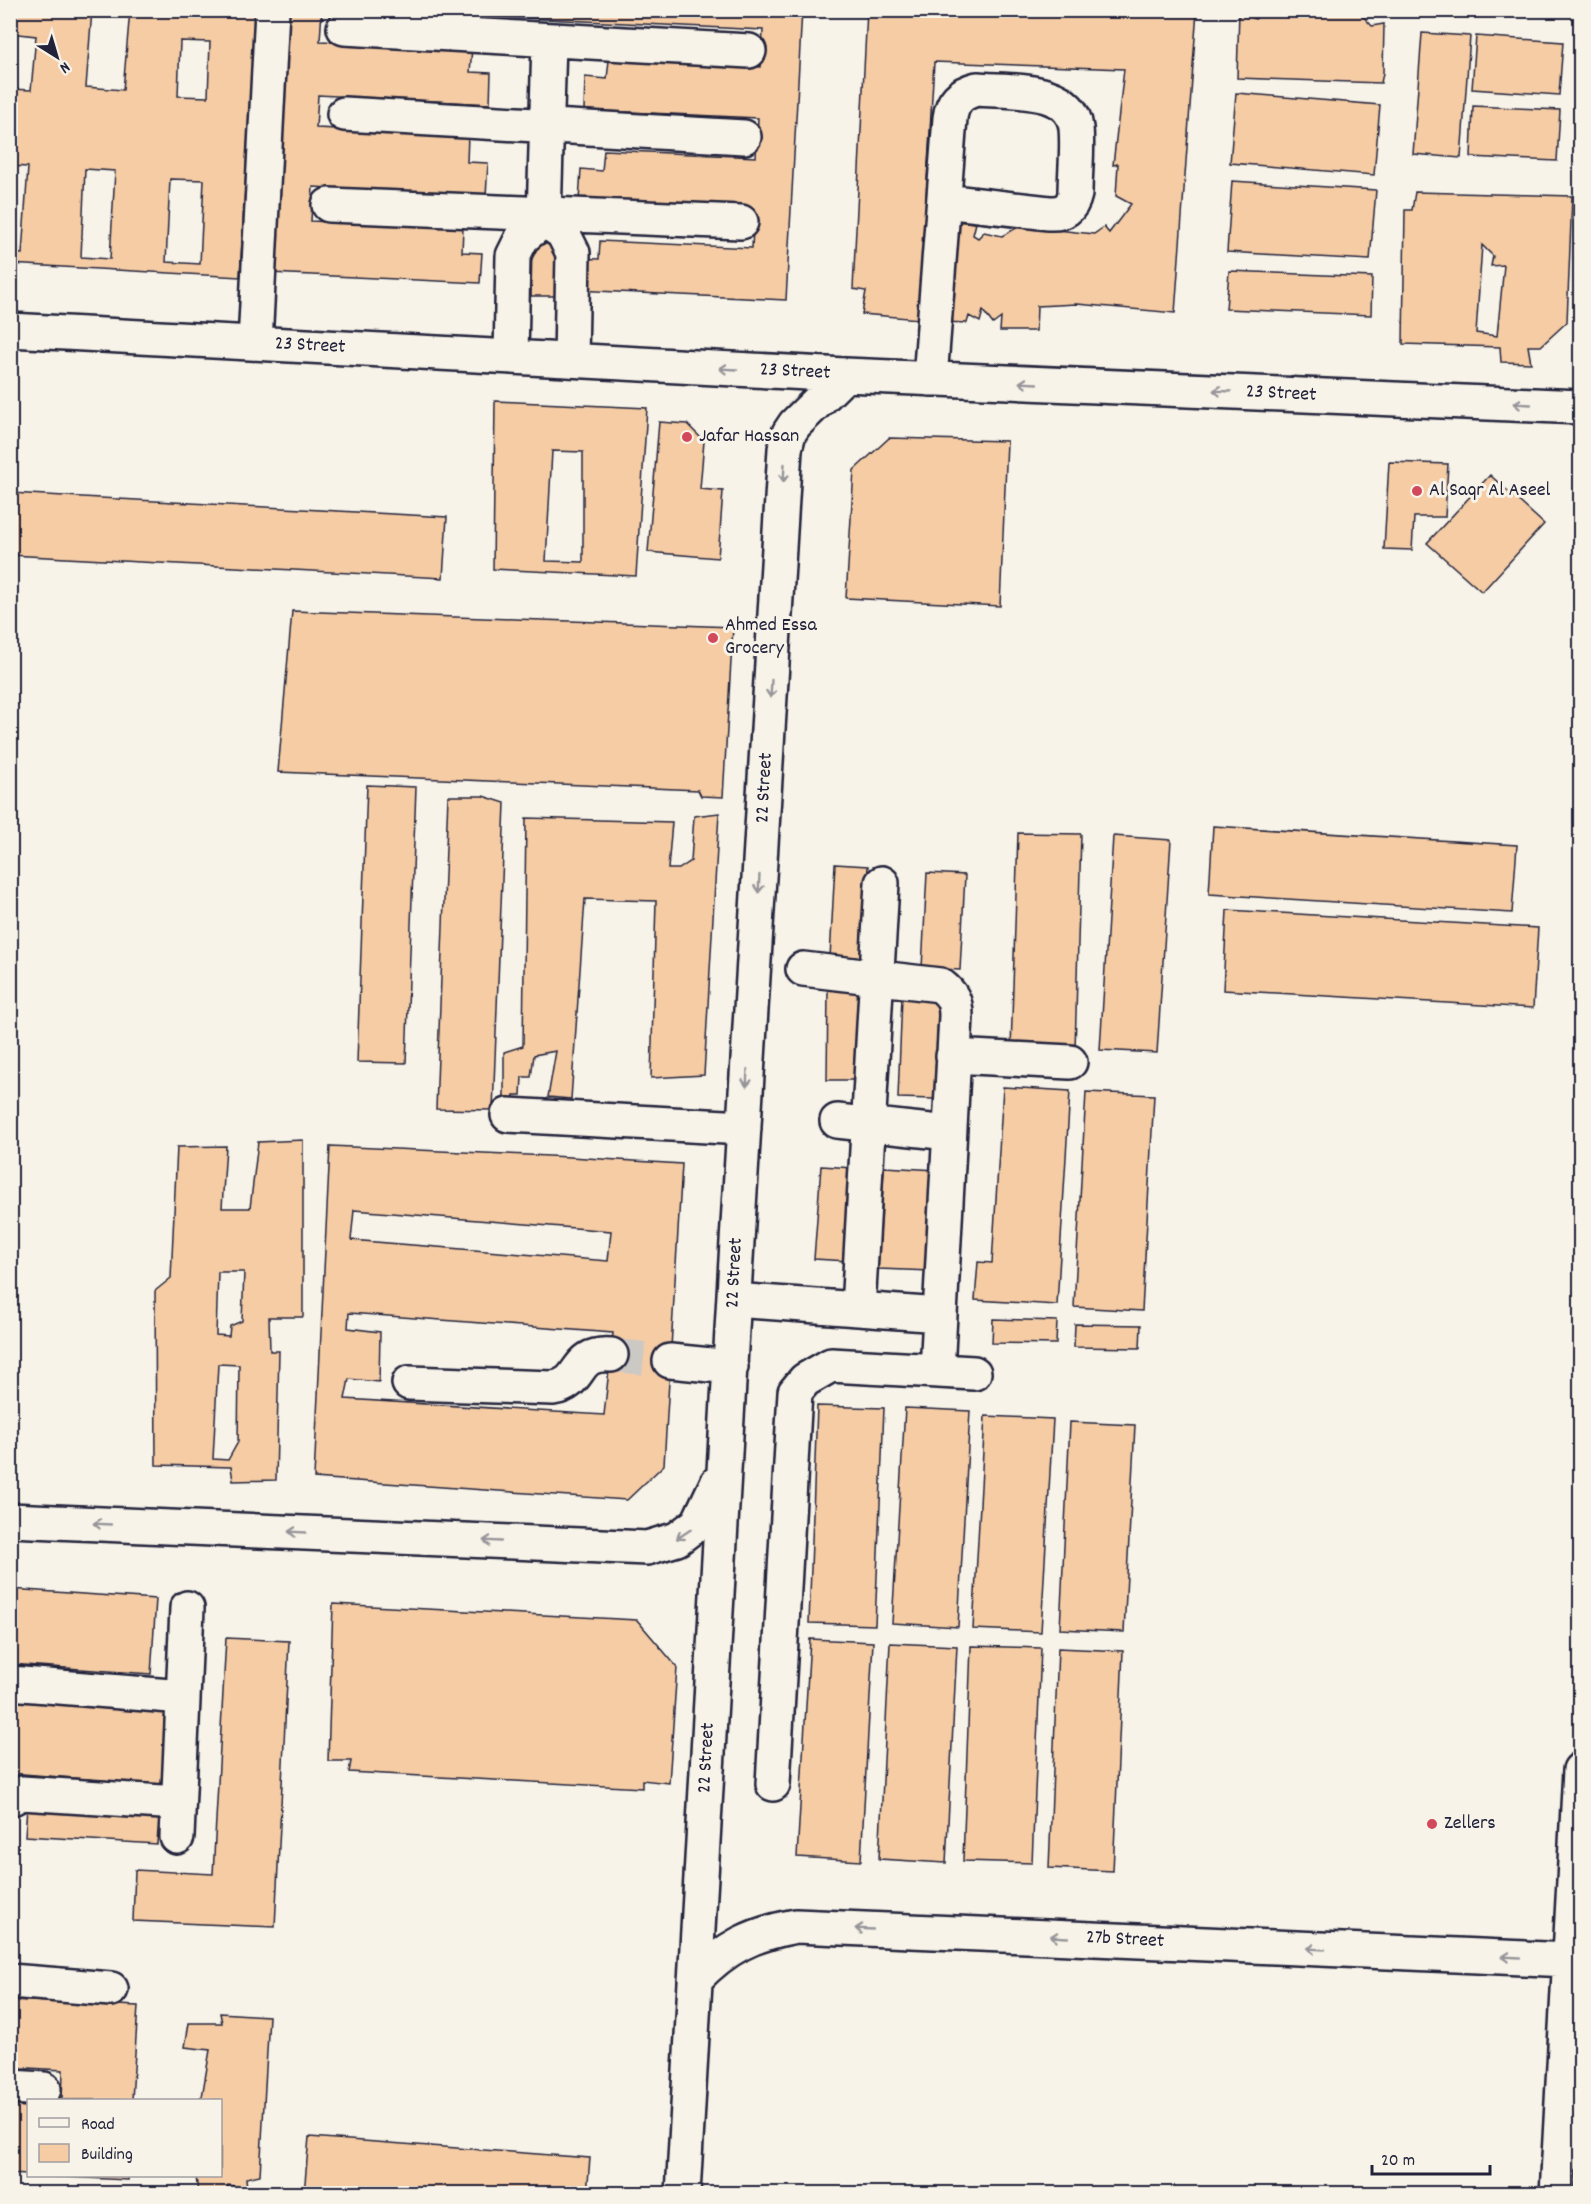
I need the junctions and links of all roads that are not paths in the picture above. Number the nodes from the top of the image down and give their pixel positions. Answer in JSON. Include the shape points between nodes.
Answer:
{"nodes":[{"id":1,"x":272,"y":10,"type":"edge"},
{"id":2,"x":344,"y":28,"type":"dead end"},
{"id":3,"x":549,"y":40,"type":"junction"},
{"id":4,"x":749,"y":51,"type":"dead end"},
{"id":5,"x":344,"y":114,"type":"dead end"},
{"id":6,"x":547,"y":126,"type":"junction"},
{"id":7,"x":744,"y":137,"type":"dead end"},
{"id":8,"x":944,"y":201,"type":"junction"},
{"id":9,"x":329,"y":206,"type":"dead end"},
{"id":10,"x":544,"y":217,"type":"junction"},
{"id":11,"x":741,"y":222,"type":"dead end"},
{"id":12,"x":10,"y":330,"type":"edge"},
{"id":13,"x":255,"y":343,"type":"junction"},
{"id":14,"x":511,"y":357,"type":"junction"},
{"id":15,"x":571,"y":360,"type":"junction"},
{"id":16,"x":845,"y":375,"type":"junction"},
{"id":17,"x":930,"y":379,"type":"junction"},
{"id":18,"x":1581,"y":407,"type":"edge"},
{"id":19,"x":882,"y":883,"type":"dead end"},
{"id":20,"x":803,"y":969,"type":"dead end"},
{"id":21,"x":876,"y":977,"type":"junction"},
{"id":22,"x":953,"y":1056,"type":"junction"},
{"id":23,"x":1070,"y":1062,"type":"dead end"},
{"id":24,"x":508,"y":1115,"type":"dead end"},
{"id":25,"x":852,"y":1123,"type":"junction"},
{"id":26,"x":744,"y":1128,"type":"junction"},
{"id":27,"x":949,"y":1133,"type":"junction"},
{"id":28,"x":734,"y":1300,"type":"junction"},
{"id":29,"x":858,"y":1309,"type":"junction"},
{"id":30,"x":940,"y":1315,"type":"junction"},
{"id":31,"x":611,"y":1356,"type":"tunnel mouth"},
{"id":32,"x":670,"y":1361,"type":"tunnel mouth"},
{"id":33,"x":730,"y":1367,"type":"junction"},
{"id":34,"x":937,"y":1371,"type":"junction"},
{"id":35,"x":974,"y":1373,"type":"dead end"},
{"id":36,"x":408,"y":1383,"type":"dead end"},
{"id":37,"x":724,"y":1468,"type":"junction"},
{"id":38,"x":10,"y":1520,"type":"edge"},
{"id":39,"x":187,"y":1608,"type":"dead end"},
{"id":40,"x":10,"y":1683,"type":"edge"},
{"id":41,"x":183,"y":1697,"type":"junction"},
{"id":42,"x":1581,"y":1770,"type":"edge"},
{"id":43,"x":773,"y":1784,"type":"dead end"},
{"id":44,"x":10,"y":1799,"type":"edge"},
{"id":45,"x":178,"y":1803,"type":"junction"},
{"id":46,"x":177,"y":1837,"type":"dead end"},
{"id":47,"x":1570,"y":1960,"type":"junction"},
{"id":48,"x":695,"y":1979,"type":"junction"},
{"id":49,"x":10,"y":1981,"type":"edge"},
{"id":50,"x":111,"y":1989,"type":"dead end"},
{"id":51,"x":10,"y":2087,"type":"edge"},
{"id":52,"x":44,"y":2089,"type":"dead end"},
{"id":53,"x":683,"y":2193,"type":"edge"},
{"id":54,"x":1557,"y":2193,"type":"edge"}],
"edges":[{"from":1,"to":13,"type":"street"},
{"from":2,"to":3,"type":"street"},
{"from":3,"to":4,"type":"street"},
{"from":3,"to":6,"type":"street"},
{"from":5,"to":6,"type":"street"},
{"from":6,"to":7,"type":"street"},
{"from":6,"to":10,"type":"street"},
{"from":8,"to":8,"type":"street","via":[[951,107],[966,91],[1047,95],[1066,107],[1076,128],[1075,194],[1067,210],[1059,214]]},
{"from":8,"to":17,"type":"street"},
{"from":9,"to":10,"type":"street"},
{"from":10,"to":11,"type":"street"},
{"from":10,"to":14,"type":"street","via":[[522,238],[513,256]]},
{"from":10,"to":15,"type":"street","via":[[563,233],[573,253]]},
{"from":12,"to":13,"type":"street","name":"23 Street"},
{"from":13,"to":14,"type":"street","name":"23 Street"},
{"from":14,"to":15,"type":"street","name":"23 Street"},
{"from":16,"to":15,"type":"street","name":"23 Street","one_way":true},
{"from":16,"to":17,"type":"street","name":"23 Street"},
{"from":16,"to":26,"type":"street","name":"22 Street","one_way":true,"via":[[795,424],[785,449]]},
{"from":18,"to":17,"type":"street","name":"23 Street","one_way":true},
{"from":19,"to":21,"type":"street"},
{"from":20,"to":21,"type":"street"},
{"from":21,"to":22,"type":"street","via":[[940,985],[950,993],[956,1008]]},
{"from":21,"to":25,"type":"street"},
{"from":22,"to":23,"type":"street"},
{"from":22,"to":27,"type":"street"},
{"from":24,"to":26,"type":"street"},
{"from":25,"to":27,"type":"street"},
{"from":25,"to":29,"type":"street"},
{"from":26,"to":28,"type":"street","name":"22 Street"},
{"from":27,"to":30,"type":"street"},
{"from":28,"to":29,"type":"street"},
{"from":28,"to":33,"type":"street","name":"22 Street"},
{"from":29,"to":30,"type":"street"},
{"from":30,"to":34,"type":"street"},
{"from":31,"to":36,"type":"street","via":[[601,1354],[587,1359],[573,1380],[553,1388]]},
{"from":32,"to":33,"type":"street"},
{"from":33,"to":37,"type":"street","name":"22 Street"},
{"from":34,"to":35,"type":"street"},
{"from":34,"to":43,"type":"street","via":[[831,1365],[795,1392]]},
{"from":37,"to":38,"type":"street","one_way":true,"via":[[698,1523],[677,1539],[647,1548]]},
{"from":37,"to":48,"type":"street","name":"22 Street"},
{"from":39,"to":41,"type":"street"},
{"from":40,"to":41,"type":"street"},
{"from":41,"to":45,"type":"street"},
{"from":42,"to":47,"type":"street"},
{"from":44,"to":45,"type":"street","via":[[22,1793]]},
{"from":45,"to":46,"type":"street"},
{"from":47,"to":48,"type":"street","name":"27b Street","one_way":true,"via":[[796,1926],[770,1930],[745,1940],[727,1950]]},
{"from":47,"to":54,"type":"street"},
{"from":48,"to":53,"type":"street","name":"22 Street"},
{"from":49,"to":50,"type":"street"},
{"from":51,"to":52,"type":"street"}]}
